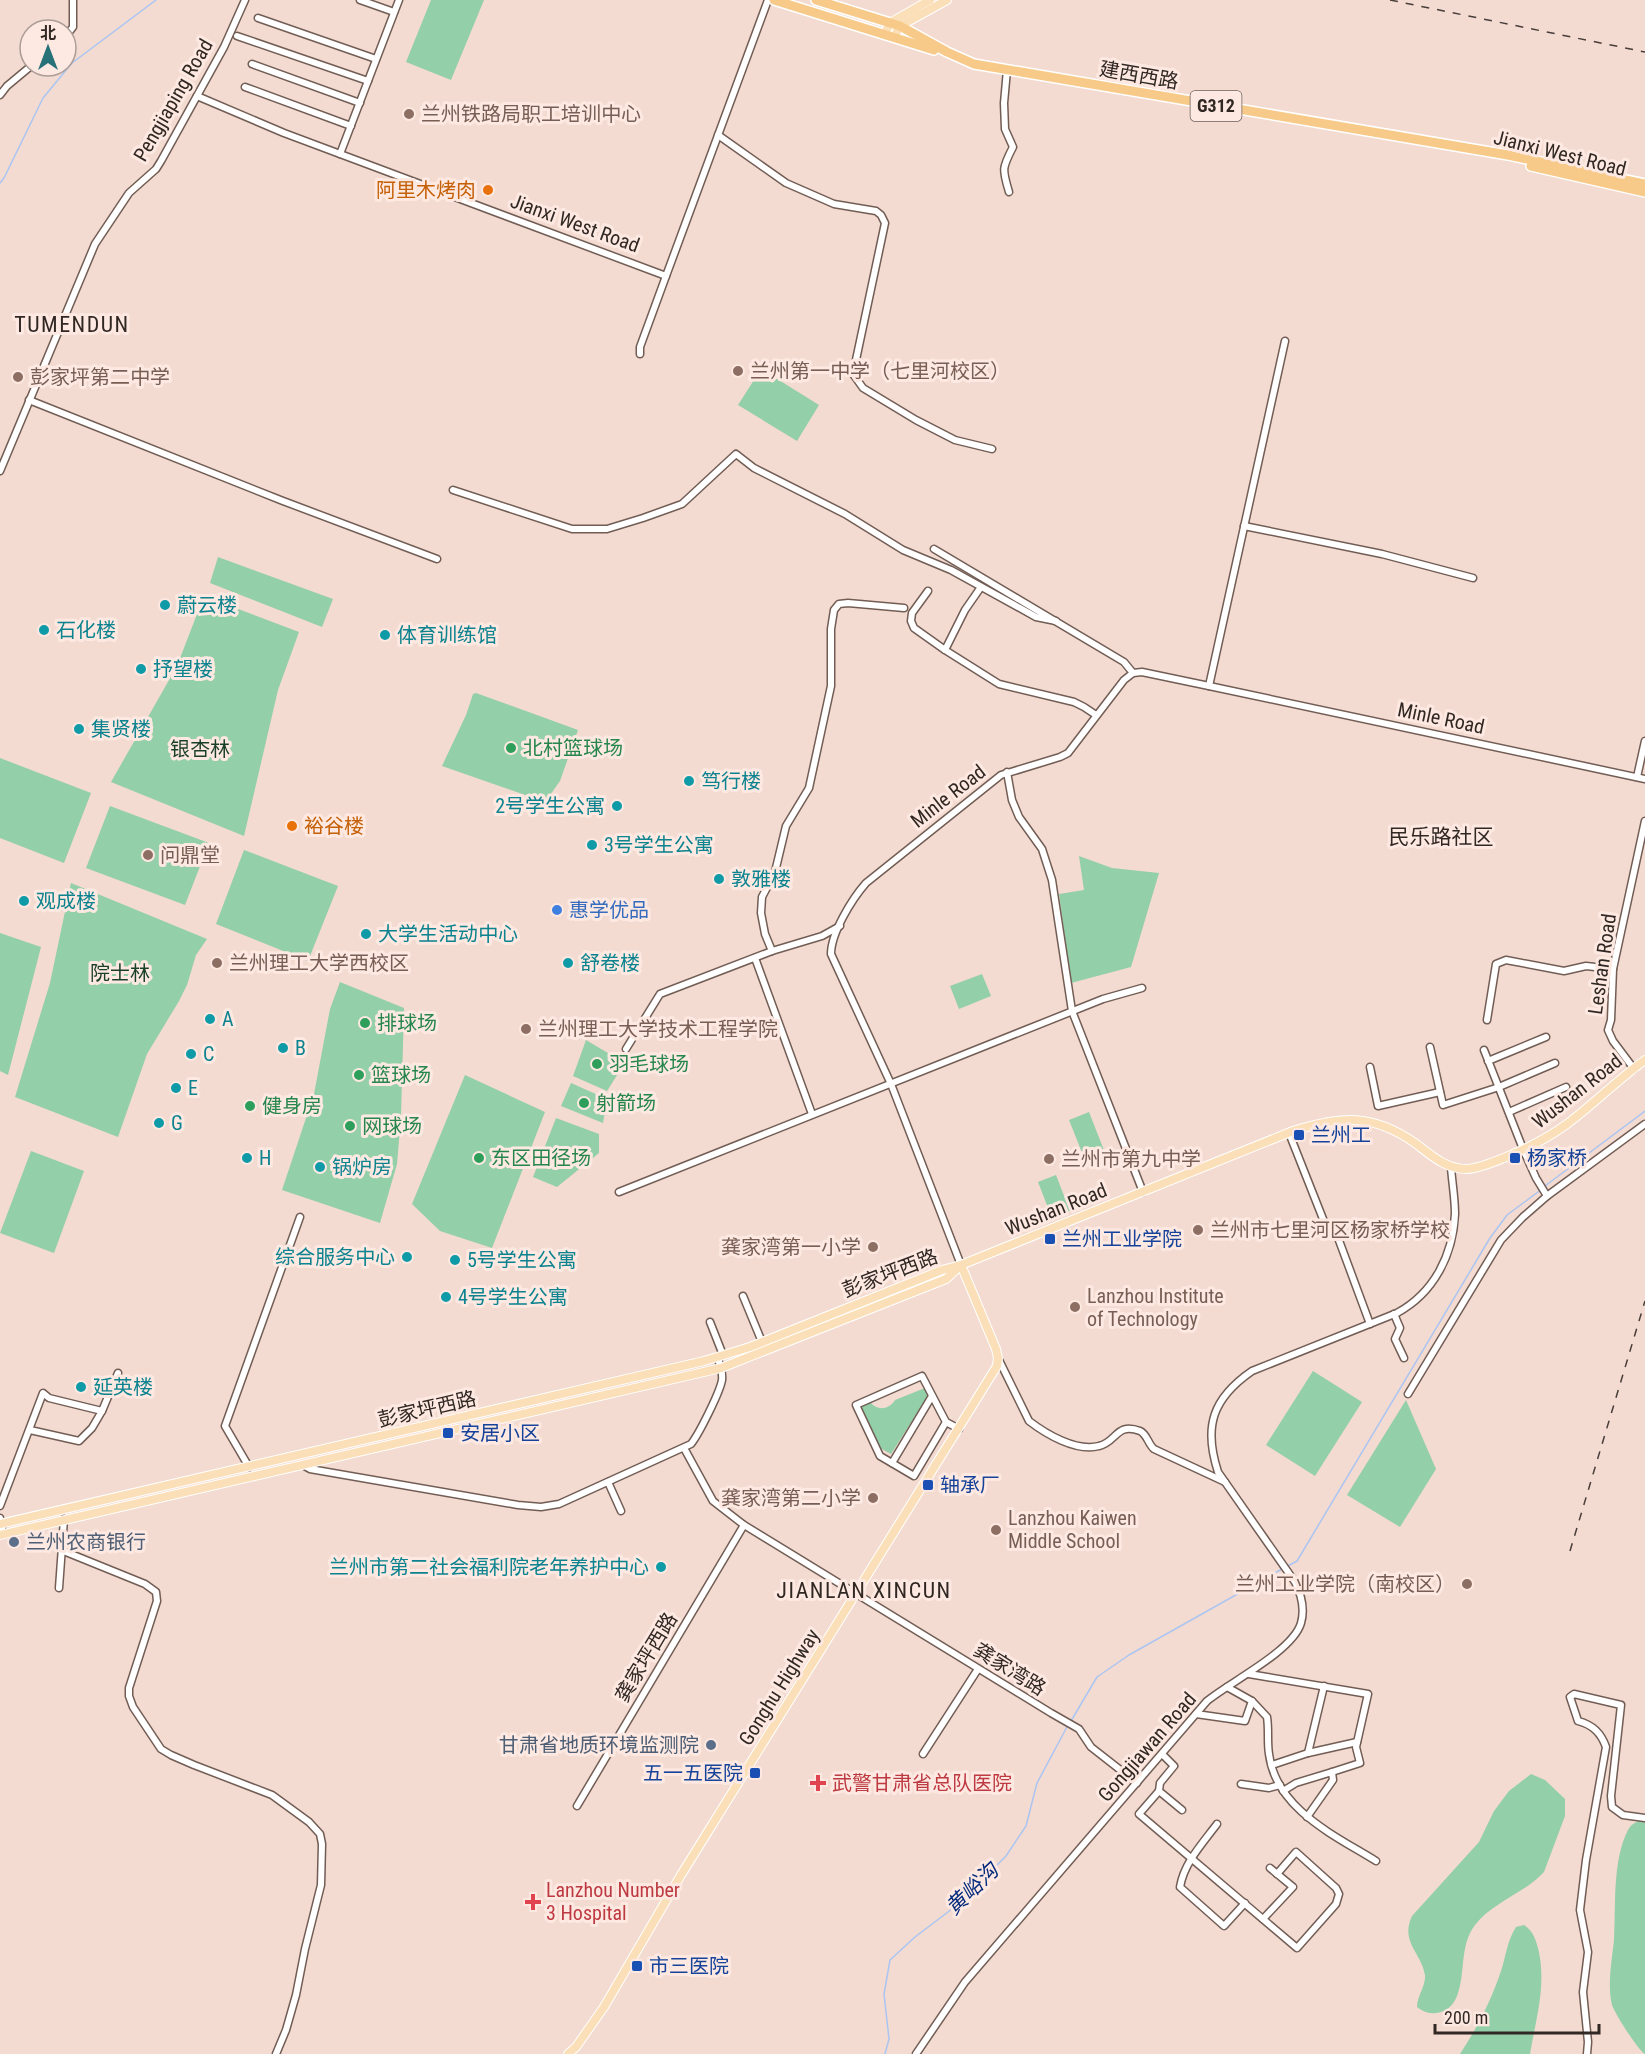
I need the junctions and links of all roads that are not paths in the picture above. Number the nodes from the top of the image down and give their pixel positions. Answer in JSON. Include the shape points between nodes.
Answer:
{"nodes":[{"id":1,"x":73,"y":0,"type":"edge"},
{"id":2,"x":245,"y":0,"type":"edge"},
{"id":3,"x":360,"y":0,"type":"edge"},
{"id":4,"x":399,"y":0,"type":"edge"},
{"id":5,"x":768,"y":0,"type":"edge"},
{"id":6,"x":774,"y":0,"type":"edge"},
{"id":7,"x":816,"y":0,"type":"edge"},
{"id":8,"x":930,"y":0,"type":"edge"},
{"id":9,"x":947,"y":0,"type":"edge"},
{"id":10,"x":394,"y":12,"type":"junction"},
{"id":11,"x":73,"y":18,"type":"edge"},
{"id":12,"x":258,"y":18,"type":"dead end"},
{"id":13,"x":895,"y":24,"type":"junction"},
{"id":14,"x":889,"y":35,"type":"junction"},
{"id":15,"x":237,"y":36,"type":"dead end"},
{"id":16,"x":376,"y":59,"type":"junction"},
{"id":17,"x":964,"y":61,"type":"junction"},
{"id":18,"x":252,"y":64,"type":"dead end"},
{"id":19,"x":1007,"y":70,"type":"junction"},
{"id":20,"x":18,"y":77,"type":"edge"},
{"id":21,"x":368,"y":81,"type":"junction"},
{"id":22,"x":245,"y":87,"type":"dead end"},
{"id":23,"x":0,"y":95,"type":"edge"},
{"id":24,"x":197,"y":96,"type":"junction"},
{"id":25,"x":360,"y":103,"type":"junction"},
{"id":26,"x":351,"y":126,"type":"junction"},
{"id":27,"x":718,"y":135,"type":"junction"},
{"id":28,"x":1468,"y":148,"type":"junction"},
{"id":29,"x":340,"y":154,"type":"junction"},
{"id":30,"x":1645,"y":184,"type":"edge"},
{"id":31,"x":1009,"y":192,"type":"dead end"},
{"id":32,"x":1645,"y":192,"type":"edge"},
{"id":33,"x":666,"y":276,"type":"junction"},
{"id":34,"x":1285,"y":341,"type":"dead end"},
{"id":35,"x":640,"y":354,"type":"dead end"},
{"id":36,"x":29,"y":400,"type":"junction"},
{"id":37,"x":992,"y":449,"type":"dead end"},
{"id":38,"x":0,"y":471,"type":"edge"},
{"id":39,"x":453,"y":490,"type":"dead end"},
{"id":40,"x":1244,"y":526,"type":"junction"},
{"id":41,"x":934,"y":549,"type":"dead end"},
{"id":42,"x":437,"y":559,"type":"dead end"},
{"id":43,"x":1473,"y":578,"type":"dead end"},
{"id":44,"x":981,"y":587,"type":"junction"},
{"id":45,"x":928,"y":591,"type":"dead end"},
{"id":46,"x":904,"y":608,"type":"dead end"},
{"id":47,"x":1056,"y":621,"type":"junction"},
{"id":48,"x":945,"y":650,"type":"junction"},
{"id":49,"x":1133,"y":673,"type":"junction"},
{"id":50,"x":1209,"y":686,"type":"junction"},
{"id":51,"x":1096,"y":716,"type":"junction"},
{"id":52,"x":1645,"y":741,"type":"edge"},
{"id":53,"x":1007,"y":772,"type":"junction"},
{"id":54,"x":1637,"y":777,"type":"junction"},
{"id":55,"x":1645,"y":779,"type":"edge"},
{"id":56,"x":1645,"y":821,"type":"edge"},
{"id":57,"x":840,"y":926,"type":"junction"},
{"id":58,"x":772,"y":951,"type":"junction"},
{"id":59,"x":755,"y":958,"type":"junction"},
{"id":60,"x":1613,"y":969,"type":"junction"},
{"id":61,"x":1142,"y":988,"type":"dead end"},
{"id":62,"x":1072,"y":1011,"type":"junction"},
{"id":63,"x":1487,"y":1020,"type":"dead end"},
{"id":64,"x":1546,"y":1037,"type":"dead end"},
{"id":65,"x":1430,"y":1047,"type":"dead end"},
{"id":66,"x":626,"y":1049,"type":"dead end"},
{"id":67,"x":1484,"y":1050,"type":"dead end"},
{"id":68,"x":1645,"y":1060,"type":"edge"},
{"id":69,"x":1488,"y":1061,"type":"junction"},
{"id":70,"x":1555,"y":1063,"type":"dead end"},
{"id":71,"x":1370,"y":1067,"type":"dead end"},
{"id":72,"x":1634,"y":1069,"type":"junction"},
{"id":73,"x":891,"y":1084,"type":"junction"},
{"id":74,"x":1499,"y":1087,"type":"junction"},
{"id":75,"x":1566,"y":1087,"type":"dead end"},
{"id":76,"x":1440,"y":1092,"type":"junction"},
{"id":77,"x":1509,"y":1112,"type":"junction"},
{"id":78,"x":812,"y":1114,"type":"junction"},
{"id":79,"x":1645,"y":1124,"type":"edge"},
{"id":80,"x":1289,"y":1133,"type":"junction"},
{"id":81,"x":1523,"y":1149,"type":"junction"},
{"id":82,"x":1451,"y":1167,"type":"junction"},
{"id":83,"x":619,"y":1192,"type":"dead end"},
{"id":84,"x":1143,"y":1192,"type":"junction"},
{"id":85,"x":1545,"y":1195,"type":"junction"},
{"id":86,"x":300,"y":1217,"type":"dead end"},
{"id":87,"x":961,"y":1265,"type":"junction"},
{"id":88,"x":743,"y":1296,"type":"dead end"},
{"id":89,"x":1394,"y":1314,"type":"junction"},
{"id":90,"x":710,"y":1322,"type":"dead end"},
{"id":91,"x":1370,"y":1324,"type":"junction"},
{"id":92,"x":762,"y":1342,"type":"junction"},
{"id":93,"x":720,"y":1356,"type":"junction"},
{"id":94,"x":998,"y":1358,"type":"junction"},
{"id":95,"x":1404,"y":1358,"type":"dead end"},
{"id":96,"x":721,"y":1368,"type":"junction"},
{"id":97,"x":118,"y":1373,"type":"dead end"},
{"id":98,"x":1408,"y":1394,"type":"dead end"},
{"id":99,"x":932,"y":1396,"type":"junction"},
{"id":100,"x":102,"y":1411,"type":"junction"},
{"id":101,"x":946,"y":1422,"type":"junction"},
{"id":102,"x":959,"y":1429,"type":"junction"},
{"id":103,"x":30,"y":1430,"type":"junction"},
{"id":104,"x":684,"y":1448,"type":"junction"},
{"id":105,"x":892,"y":1463,"type":"junction"},
{"id":106,"x":303,"y":1465,"type":"junction"},
{"id":107,"x":249,"y":1467,"type":"junction"},
{"id":108,"x":608,"y":1482,"type":"junction"},
{"id":109,"x":1226,"y":1482,"type":"junction"},
{"id":110,"x":0,"y":1506,"type":"edge"},
{"id":111,"x":621,"y":1511,"type":"dead end"},
{"id":112,"x":0,"y":1518,"type":"edge"},
{"id":113,"x":64,"y":1519,"type":"junction"},
{"id":114,"x":0,"y":1524,"type":"edge"},
{"id":115,"x":744,"y":1525,"type":"junction"},
{"id":116,"x":1,"y":1534,"type":"edge"},
{"id":117,"x":61,"y":1550,"type":"junction"},
{"id":118,"x":59,"y":1588,"type":"dead end"},
{"id":119,"x":857,"y":1594,"type":"junction"},
{"id":120,"x":978,"y":1669,"type":"junction"},
{"id":121,"x":1248,"y":1674,"type":"junction"},
{"id":122,"x":1324,"y":1686,"type":"junction"},
{"id":123,"x":1227,"y":1687,"type":"junction"},
{"id":124,"x":1252,"y":1701,"type":"junction"},
{"id":125,"x":1196,"y":1714,"type":"junction"},
{"id":126,"x":1357,"y":1742,"type":"junction"},
{"id":127,"x":1308,"y":1753,"type":"junction"},
{"id":128,"x":922,"y":1754,"type":"dead end"},
{"id":129,"x":1162,"y":1754,"type":"junction"},
{"id":130,"x":1272,"y":1765,"type":"junction"},
{"id":131,"x":1332,"y":1772,"type":"junction"},
{"id":132,"x":1137,"y":1783,"type":"junction"},
{"id":133,"x":1240,"y":1784,"type":"dead end"},
{"id":134,"x":1282,"y":1788,"type":"junction"},
{"id":135,"x":1159,"y":1791,"type":"junction"},
{"id":136,"x":577,"y":1806,"type":"dead end"},
{"id":137,"x":1182,"y":1810,"type":"dead end"},
{"id":138,"x":1307,"y":1817,"type":"junction"},
{"id":139,"x":1645,"y":1818,"type":"edge"},
{"id":140,"x":1217,"y":1824,"type":"dead end"},
{"id":141,"x":1191,"y":1858,"type":"junction"},
{"id":142,"x":1376,"y":1861,"type":"dead end"},
{"id":143,"x":1270,"y":1868,"type":"dead end"},
{"id":144,"x":1277,"y":1874,"type":"junction"},
{"id":145,"x":1245,"y":1904,"type":"junction"},
{"id":146,"x":1263,"y":1919,"type":"junction"},
{"id":147,"x":576,"y":2047,"type":"junction"},
{"id":148,"x":276,"y":2054,"type":"edge"},
{"id":149,"x":568,"y":2054,"type":"edge"},
{"id":150,"x":583,"y":2054,"type":"edge"},
{"id":151,"x":916,"y":2054,"type":"edge"},
{"id":152,"x":1587,"y":2054,"type":"edge"}],
"edges":[{"from":1,"to":11,"type":"street"},
{"from":2,"to":24,"type":"street","name":"Pengjiaping Road"},
{"from":3,"to":10,"type":"street"},
{"from":4,"to":10,"type":"street"},
{"from":5,"to":27,"type":"street"},
{"from":6,"to":14,"type":"highway","number":"G312"},
{"from":7,"to":13,"type":"highway","name":"建西西路","number":"G312"},
{"from":8,"to":13,"type":"main road"},
{"from":9,"to":13,"type":"main road"},
{"from":10,"to":16,"type":"street"},
{"from":12,"to":16,"type":"street"},
{"from":13,"to":14,"type":"main road"},
{"from":13,"to":17,"type":"highway","name":"建西西路","number":"G312"},
{"from":14,"to":17,"type":"highway","number":"G312"},
{"from":15,"to":21,"type":"street"},
{"from":16,"to":21,"type":"street"},
{"from":17,"to":19,"type":"highway","name":"建西西路","number":"G312"},
{"from":18,"to":25,"type":"street"},
{"from":19,"to":28,"type":"highway","name":"建西西路","number":"G312"},
{"from":19,"to":31,"type":"street","via":[[1005,129],[1013,147],[1003,165]]},
{"from":20,"to":23,"type":"street"},
{"from":21,"to":25,"type":"street"},
{"from":22,"to":26,"type":"street"},
{"from":24,"to":29,"type":"street","name":"Jianxi West Road"},
{"from":24,"to":36,"type":"street","name":"Pengjiaping Road","via":[[156,169],[129,193],[94,244]]},
{"from":25,"to":26,"type":"street"},
{"from":26,"to":29,"type":"street"},
{"from":27,"to":33,"type":"street"},
{"from":27,"to":37,"type":"street","via":[[786,183],[834,204],[881,215],[885,224],[853,374],[863,388],[916,420],[955,440]]},
{"from":28,"to":30,"type":"highway","name":"Jianxi West Road","number":"G312"},
{"from":28,"to":32,"type":"highway","name":"Jianxi West Road","number":"G312"},
{"from":29,"to":33,"type":"street","name":"Jianxi West Road"},
{"from":33,"to":35,"type":"street"},
{"from":34,"to":40,"type":"street"},
{"from":36,"to":38,"type":"street","name":"Pengjiaping Road"},
{"from":36,"to":42,"type":"street"},
{"from":39,"to":44,"type":"street","via":[[572,529],[607,529],[682,504],[736,454],[754,468],[845,514],[903,550]]},
{"from":40,"to":43,"type":"street","via":[[1382,554]]},
{"from":40,"to":50,"type":"street"},
{"from":41,"to":47,"type":"street"},
{"from":44,"to":47,"type":"street","via":[[1036,617]]},
{"from":44,"to":48,"type":"street"},
{"from":45,"to":48,"type":"street","via":[[912,613],[911,621],[914,628]]},
{"from":46,"to":58,"type":"street","via":[[848,603],[839,604],[834,610],[831,686],[809,788],[786,826],[775,872],[762,897],[761,913]]},
{"from":47,"to":49,"type":"street","via":[[1124,662]]},
{"from":48,"to":51,"type":"street","via":[[999,684],[1074,702]]},
{"from":49,"to":50,"type":"street","name":"Minle Road"},
{"from":49,"to":51,"type":"street","name":"Minle Road"},
{"from":50,"to":54,"type":"street","name":"Minle Road"},
{"from":51,"to":53,"type":"street","name":"Minle Road","via":[[1068,753]]},
{"from":52,"to":54,"type":"street"},
{"from":53,"to":57,"type":"street","name":"Minle Road","via":[[866,883]]},
{"from":53,"to":62,"type":"street","via":[[1019,817],[1042,849],[1052,880]]},
{"from":54,"to":55,"type":"street","name":"Minle Road"},
{"from":56,"to":60,"type":"street","name":"Leshan Road"},
{"from":57,"to":58,"type":"street","via":[[822,936]]},
{"from":57,"to":73,"type":"street","name":"Minle Road","via":[[831,944],[831,954]]},
{"from":58,"to":59,"type":"street"},
{"from":59,"to":66,"type":"street","via":[[660,994]]},
{"from":59,"to":78,"type":"street"},
{"from":60,"to":63,"type":"street","via":[[1586,966],[1564,971],[1506,960],[1496,964]]},
{"from":60,"to":72,"type":"street","name":"Leshan Road","via":[[1608,1030]]},
{"from":61,"to":62,"type":"street"},
{"from":62,"to":73,"type":"street"},
{"from":62,"to":84,"type":"street"},
{"from":64,"to":69,"type":"street"},
{"from":65,"to":76,"type":"street"},
{"from":67,"to":69,"type":"street"},
{"from":68,"to":72,"type":"main road","name":"Wushan Road"},
{"from":69,"to":74,"type":"street"},
{"from":70,"to":74,"type":"street"},
{"from":71,"to":76,"type":"street","via":[[1378,1106]]},
{"from":72,"to":81,"type":"main road","name":"Wushan Road","via":[[1566,1125]]},
{"from":73,"to":78,"type":"street"},
{"from":73,"to":87,"type":"street","name":"Minle Road"},
{"from":74,"to":76,"type":"street","via":[[1443,1105]]},
{"from":74,"to":77,"type":"street"},
{"from":75,"to":77,"type":"street"},
{"from":77,"to":81,"type":"street"},
{"from":78,"to":83,"type":"street"},
{"from":79,"to":85,"type":"street"},
{"from":80,"to":82,"type":"main road","name":"Wushan Road","via":[[1330,1122],[1372,1121],[1398,1132]]},
{"from":80,"to":84,"type":"main road","name":"Wushan Road"},
{"from":80,"to":91,"type":"street","via":[[1325,1224],[1337,1235]]},
{"from":81,"to":82,"type":"main road","name":"Wushan Road","via":[[1488,1164],[1468,1169]]},
{"from":81,"to":85,"type":"street"},
{"from":82,"to":89,"type":"street","name":"Gongjiawan Road","via":[[1455,1212],[1444,1262],[1413,1305]]},
{"from":84,"to":87,"type":"main road","name":"Wushan Road"},
{"from":85,"to":98,"type":"street","via":[[1501,1240]]},
{"from":86,"to":107,"type":"street","via":[[225,1426]]},
{"from":87,"to":92,"type":"main road","name":"彭家坪西路"},
{"from":87,"to":94,"type":"main road"},
{"from":87,"to":96,"type":"main road","name":"彭家坪西路","via":[[946,1279]]},
{"from":88,"to":92,"type":"street"},
{"from":89,"to":91,"type":"street","name":"Gongjiawan Road"},
{"from":89,"to":95,"type":"street","via":[[1400,1328],[1395,1339]]},
{"from":90,"to":93,"type":"street"},
{"from":91,"to":109,"type":"street","name":"Gongjiawan Road","via":[[1251,1371],[1226,1392],[1218,1404],[1211,1434],[1213,1458]]},
{"from":92,"to":93,"type":"main road","name":"彭家坪西路"},
{"from":93,"to":96,"type":"street"},
{"from":93,"to":107,"type":"main road","name":"彭家坪西路"},
{"from":94,"to":102,"type":"main road","name":"Gonghu Highway"},
{"from":94,"to":109,"type":"street","via":[[1026,1415],[1037,1426],[1071,1443],[1091,1447],[1101,1446],[1129,1428],[1144,1433],[1154,1449]]},
{"from":96,"to":104,"type":"street","via":[[722,1380],[698,1434]]},
{"from":96,"to":106,"type":"main road","name":"彭家坪西路"},
{"from":97,"to":100,"type":"street"},
{"from":99,"to":101,"type":"street"},
{"from":99,"to":105,"type":"street"},
{"from":99,"to":105,"type":"street","via":[[922,1376],[856,1405],[880,1456]]},
{"from":100,"to":103,"type":"street","via":[[80,1441]]},
{"from":100,"to":103,"type":"street","via":[[49,1398],[43,1393]]},
{"from":101,"to":102,"type":"street"},
{"from":101,"to":105,"type":"street","via":[[914,1476]]},
{"from":102,"to":119,"type":"main road","name":"Gonghu Highway"},
{"from":103,"to":110,"type":"street"},
{"from":104,"to":108,"type":"street"},
{"from":104,"to":115,"type":"street","via":[[713,1501]]},
{"from":106,"to":108,"type":"street","via":[[464,1497],[541,1507],[559,1504]]},
{"from":106,"to":113,"type":"main road","name":"彭家坪西路"},
{"from":107,"to":114,"type":"main road","name":"彭家坪西路"},
{"from":108,"to":111,"type":"street"},
{"from":109,"to":121,"type":"street","name":"Gongjiawan Road","via":[[1300,1592],[1303,1614],[1291,1639]]},
{"from":112,"to":114,"type":"street"},
{"from":113,"to":116,"type":"main road","name":"彭家坪西路"},
{"from":113,"to":117,"type":"street"},
{"from":114,"to":116,"type":"street"},
{"from":115,"to":119,"type":"street"},
{"from":115,"to":136,"type":"street","name":"龚家坪西路"},
{"from":117,"to":118,"type":"street"},
{"from":117,"to":148,"type":"street","via":[[156,1592],[157,1601],[129,1696],[161,1749],[272,1796],[320,1834],[321,1885],[296,1995]]},
{"from":119,"to":120,"type":"street","name":"龚家湾路"},
{"from":119,"to":147,"type":"main road","name":"Gonghu Highway"},
{"from":120,"to":128,"type":"street"},
{"from":120,"to":132,"type":"street","name":"龚家湾路","via":[[1079,1729],[1091,1746]]},
{"from":121,"to":122,"type":"street"},
{"from":121,"to":123,"type":"street","name":"Gongjiawan Road"},
{"from":122,"to":126,"type":"street","via":[[1368,1694]]},
{"from":122,"to":127,"type":"street"},
{"from":123,"to":124,"type":"street"},
{"from":123,"to":125,"type":"street","name":"Gongjiawan Road"},
{"from":124,"to":125,"type":"street","via":[[1245,1721]]},
{"from":124,"to":130,"type":"street","via":[[1267,1717]]},
{"from":125,"to":129,"type":"street","name":"Gongjiawan Road"},
{"from":126,"to":127,"type":"street"},
{"from":126,"to":131,"type":"street","via":[[1360,1763]]},
{"from":127,"to":130,"type":"street"},
{"from":129,"to":132,"type":"street","name":"Gongjiawan Road"},
{"from":129,"to":135,"type":"street","via":[[1174,1766],[1160,1783]]},
{"from":130,"to":134,"type":"street"},
{"from":131,"to":134,"type":"street"},
{"from":131,"to":138,"type":"street","via":[[1333,1780]]},
{"from":132,"to":151,"type":"street","name":"Gongjiawan Road","via":[[964,1982]]},
{"from":133,"to":134,"type":"street"},
{"from":134,"to":138,"type":"street"},
{"from":135,"to":137,"type":"street"},
{"from":135,"to":141,"type":"street","via":[[1139,1814]]},
{"from":138,"to":142,"type":"street"},
{"from":139,"to":152,"type":"street","via":[[1623,1815],[1612,1807],[1621,1705],[1574,1694],[1570,1697],[1578,1721],[1601,1734],[1606,1747],[1581,1910],[1588,1952],[1583,1992]]},
{"from":140,"to":141,"type":"street"},
{"from":141,"to":145,"type":"street"},
{"from":141,"to":145,"type":"street","via":[[1180,1887],[1224,1926]]},
{"from":143,"to":144,"type":"street"},
{"from":144,"to":146,"type":"street","via":[[1293,1887]]},
{"from":144,"to":146,"type":"street","via":[[1296,1852],[1336,1888],[1338,1901],[1297,1948]]},
{"from":145,"to":146,"type":"street"},
{"from":147,"to":149,"type":"main road","name":"Gonghu Highway"},
{"from":147,"to":150,"type":"street"}]}
